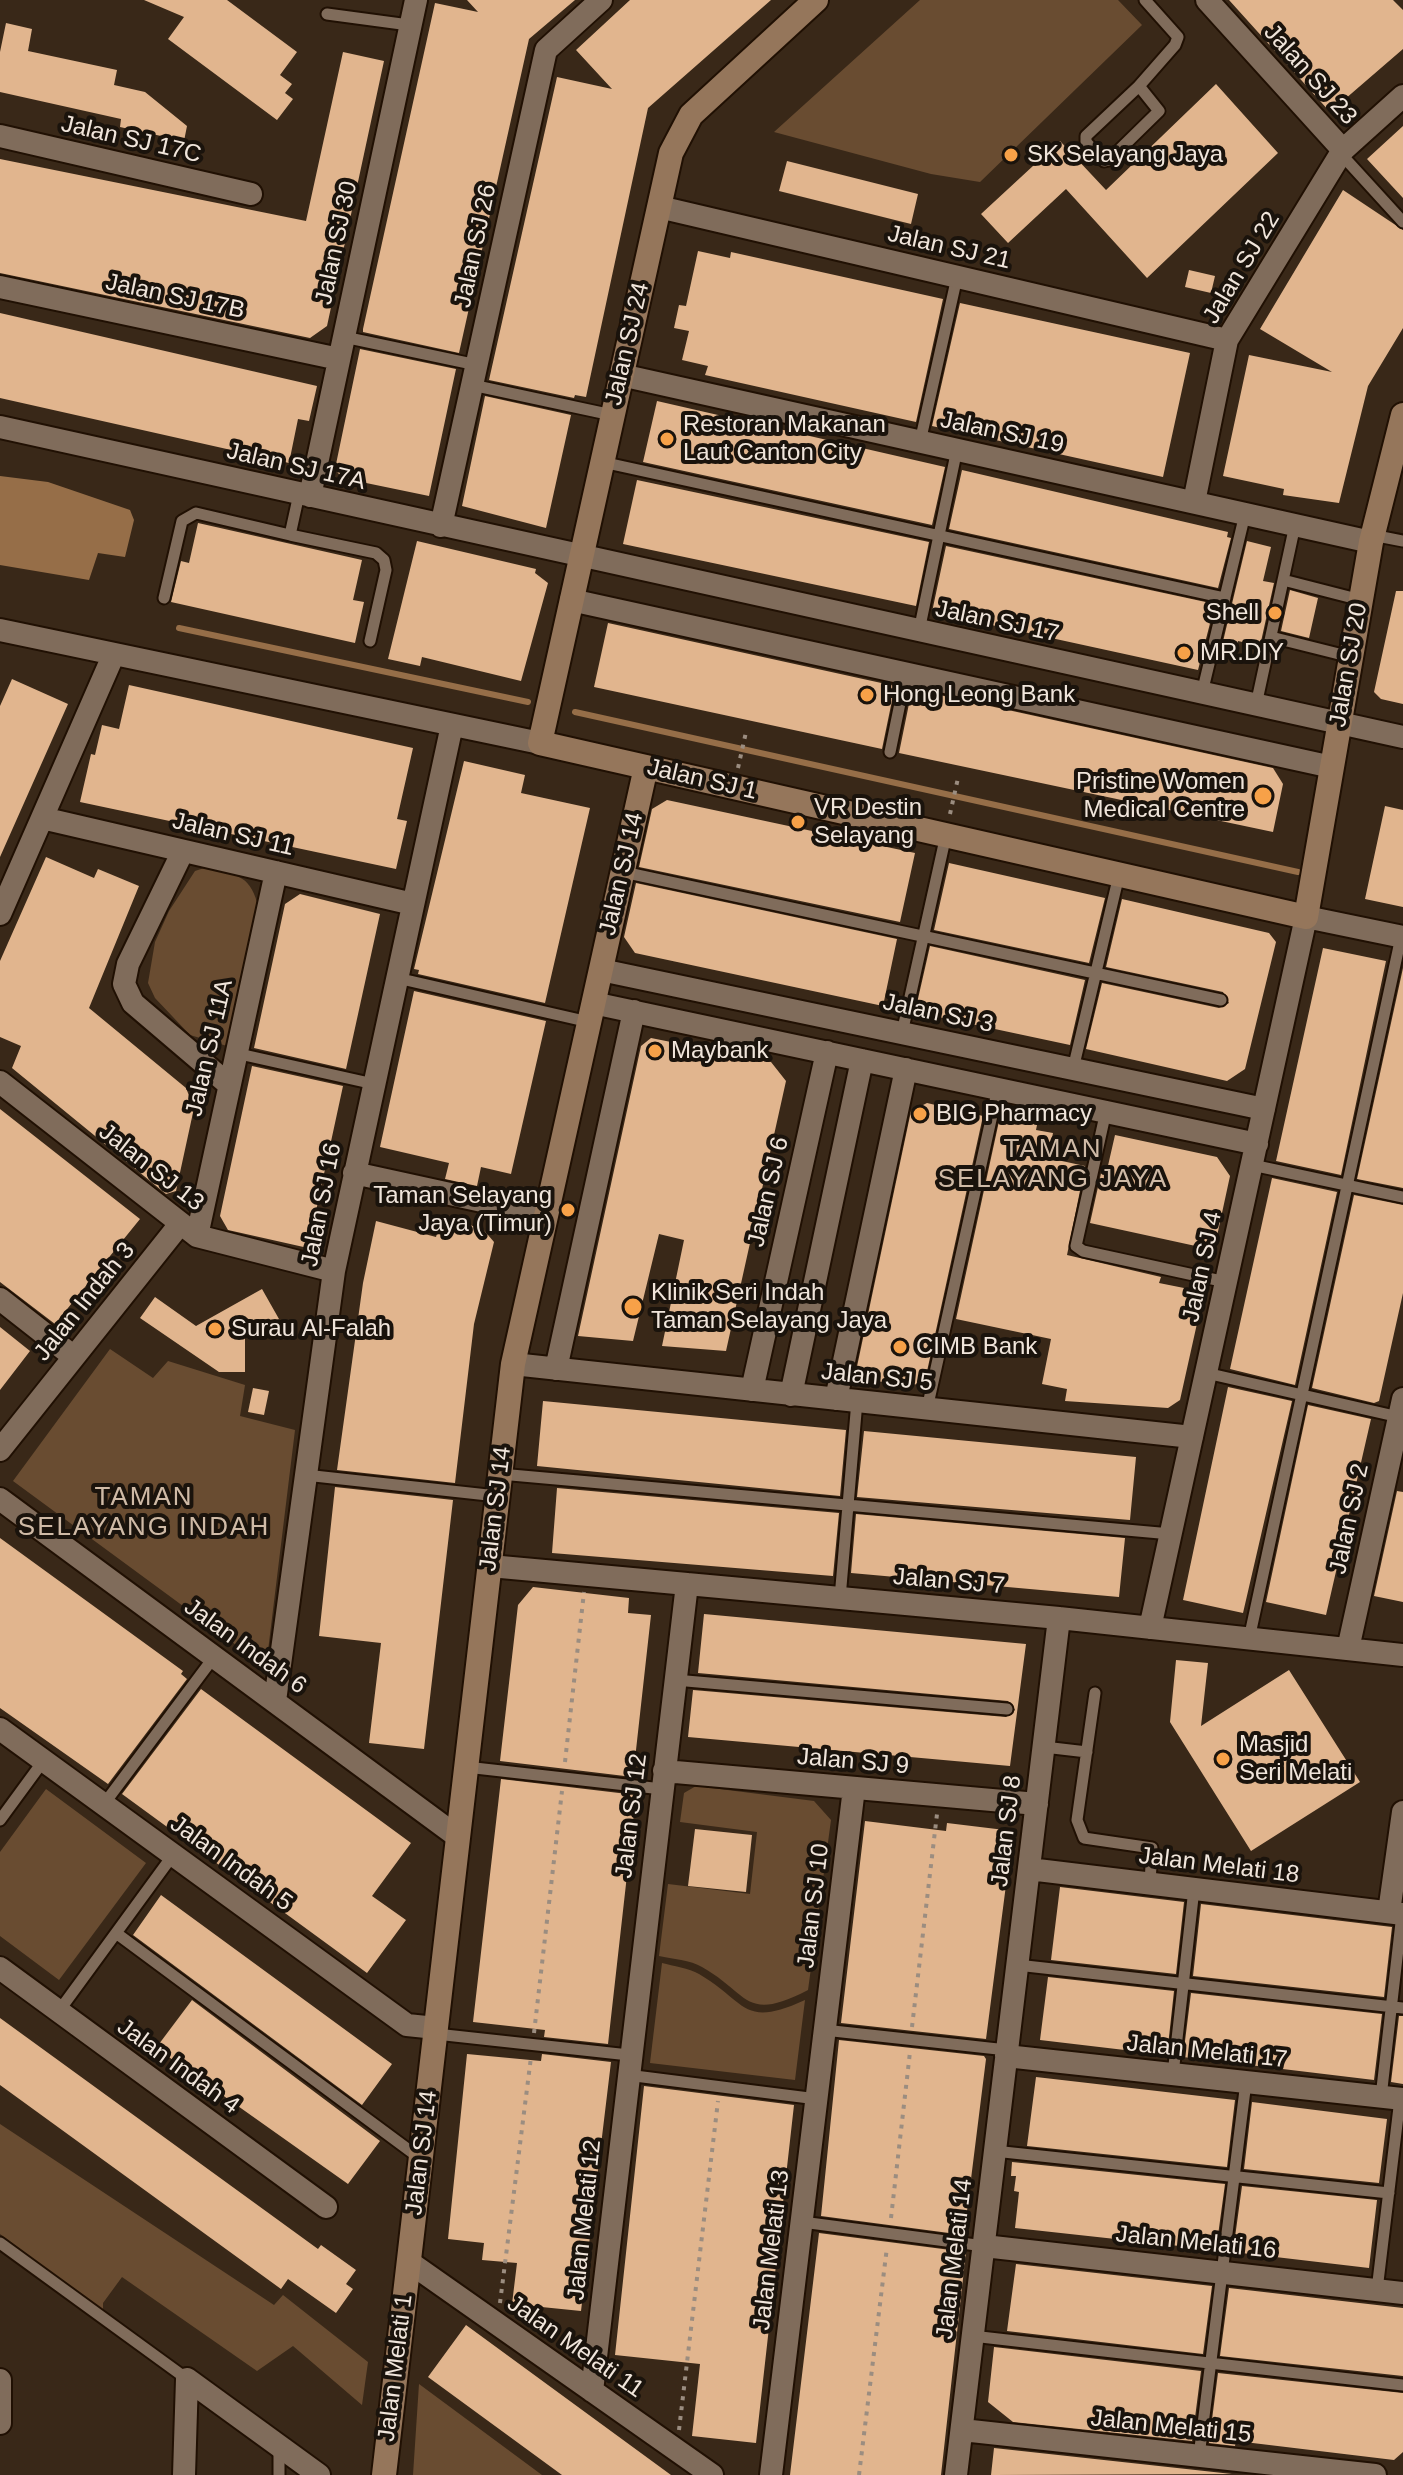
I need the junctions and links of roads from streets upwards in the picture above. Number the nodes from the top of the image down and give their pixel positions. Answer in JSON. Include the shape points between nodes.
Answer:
{"nodes":[{"id":1,"x":416,"y":0,"type":"edge"},
{"id":2,"x":601,"y":0,"type":"edge"},
{"id":3,"x":816,"y":0,"type":"edge"},
{"id":4,"x":1207,"y":0,"type":"edge"},
{"id":5,"x":1403,"y":96,"type":"edge"},
{"id":6,"x":0,"y":136,"type":"edge"},
{"id":7,"x":1342,"y":152,"type":"junction"},
{"id":8,"x":251,"y":194,"type":"dead end"},
{"id":9,"x":659,"y":207,"type":"junction"},
{"id":10,"x":0,"y":287,"type":"edge"},
{"id":11,"x":1227,"y":340,"type":"junction"},
{"id":12,"x":342,"y":348,"type":"junction"},
{"id":13,"x":621,"y":375,"type":"junction"},
{"id":14,"x":1403,"y":415,"type":"edge"},
{"id":15,"x":0,"y":427,"type":"edge"},
{"id":16,"x":305,"y":495,"type":"junction"},
{"id":17,"x":1194,"y":502,"type":"junction"},
{"id":18,"x":441,"y":526,"type":"junction"},
{"id":19,"x":1371,"y":538,"type":"junction"},
{"id":20,"x":580,"y":557,"type":"junction"},
{"id":21,"x":571,"y":600,"type":"junction"},
{"id":22,"x":0,"y":630,"type":"edge"},
{"id":23,"x":113,"y":656,"type":"junction"},
{"id":24,"x":1339,"y":724,"type":"junction"},
{"id":25,"x":452,"y":725,"type":"junction"},
{"id":26,"x":1403,"y":737,"type":"edge"},
{"id":27,"x":540,"y":743,"type":"junction"},
{"id":28,"x":646,"y":767,"type":"junction"},
{"id":29,"x":1332,"y":767,"type":"junction"},
{"id":30,"x":42,"y":818,"type":"junction"},
{"id":31,"x":183,"y":851,"type":"junction"},
{"id":32,"x":276,"y":872,"type":"junction"},
{"id":33,"x":413,"y":904,"type":"junction"},
{"id":34,"x":0,"y":914,"type":"edge"},
{"id":35,"x":1306,"y":917,"type":"junction"},
{"id":36,"x":1402,"y":937,"type":"edge"},
{"id":37,"x":601,"y":970,"type":"junction"},
{"id":38,"x":634,"y":1011,"type":"junction"},
{"id":39,"x":591,"y":1012,"type":"junction"},
{"id":40,"x":827,"y":1052,"type":"junction"},
{"id":41,"x":862,"y":1060,"type":"junction"},
{"id":42,"x":906,"y":1069,"type":"junction"},
{"id":43,"x":0,"y":1082,"type":"edge"},
{"id":44,"x":228,"y":1084,"type":"junction"},
{"id":45,"x":1264,"y":1109,"type":"junction"},
{"id":46,"x":1254,"y":1154,"type":"junction"},
{"id":47,"x":354,"y":1173,"type":"junction"},
{"id":48,"x":546,"y":1215,"type":"junction"},
{"id":49,"x":188,"y":1230,"type":"junction"},
{"id":50,"x":334,"y":1271,"type":"junction"},
{"id":51,"x":0,"y":1299,"type":"edge"},
{"id":52,"x":74,"y":1357,"type":"junction"},
{"id":53,"x":513,"y":1364,"type":"junction"},
{"id":54,"x":556,"y":1369,"type":"junction"},
{"id":55,"x":752,"y":1390,"type":"junction"},
{"id":56,"x":791,"y":1395,"type":"junction"},
{"id":57,"x":847,"y":1400,"type":"junction"},
{"id":58,"x":1401,"y":1408,"type":"edge"},
{"id":59,"x":1192,"y":1437,"type":"junction"},
{"id":60,"x":0,"y":1450,"type":"edge"},
{"id":61,"x":0,"y":1499,"type":"edge"},
{"id":62,"x":490,"y":1566,"type":"junction"},
{"id":63,"x":687,"y":1584,"type":"junction"},
{"id":64,"x":1059,"y":1618,"type":"junction"},
{"id":65,"x":1150,"y":1628,"type":"junction"},
{"id":66,"x":1348,"y":1649,"type":"junction"},
{"id":67,"x":1403,"y":1655,"type":"edge"},
{"id":68,"x":275,"y":1701,"type":"junction"},
{"id":69,"x":0,"y":1729,"type":"edge"},
{"id":70,"x":663,"y":1780,"type":"junction"},
{"id":71,"x":854,"y":1788,"type":"junction"},
{"id":72,"x":1037,"y":1804,"type":"junction"},
{"id":73,"x":1403,"y":1812,"type":"edge"},
{"id":74,"x":458,"y":1837,"type":"junction"},
{"id":75,"x":1399,"y":1868,"type":"edge"},
{"id":76,"x":1029,"y":1869,"type":"junction"},
{"id":77,"x":1398,"y":1914,"type":"edge"},
{"id":78,"x":0,"y":1968,"type":"edge"},
{"id":79,"x":824,"y":2030,"type":"joint"},
{"id":80,"x":436,"y":2031,"type":"junction"},
{"id":81,"x":1006,"y":2053,"type":"junction"},
{"id":82,"x":628,"y":2065,"type":"joint"},
{"id":83,"x":1394,"y":2098,"type":"edge"},
{"id":84,"x":326,"y":2207,"type":"dead end"},
{"id":85,"x":984,"y":2246,"type":"junction"},
{"id":86,"x":409,"y":2262,"type":"junction"},
{"id":87,"x":1403,"y":2293,"type":"edge"},
{"id":88,"x":0,"y":2380,"type":"edge"},
{"id":89,"x":592,"y":2391,"type":"junction"},
{"id":90,"x":0,"y":2423,"type":"edge"},
{"id":91,"x":962,"y":2430,"type":"junction"},
{"id":92,"x":1244,"y":2468,"type":"edge"},
{"id":93,"x":184,"y":2475,"type":"edge"},
{"id":94,"x":319,"y":2475,"type":"edge"},
{"id":95,"x":384,"y":2475,"type":"edge"},
{"id":96,"x":712,"y":2475,"type":"edge"},
{"id":97,"x":771,"y":2475,"type":"edge"},
{"id":98,"x":956,"y":2475,"type":"edge"},
{"id":99,"x":1375,"y":2475,"type":"edge"}],
"edges":[{"from":1,"to":12,"type":"street","name":"Jalan SJ 30"},
{"from":2,"to":18,"type":"street","name":"Jalan SJ 26","via":[[546,50]]},
{"from":3,"to":9,"type":"street","name":"Jalan SJ 24","via":[[691,115],[671,153]]},
{"from":4,"to":7,"type":"street","name":"Jalan SJ 23"},
{"from":5,"to":7,"type":"street","name":"Jalan SJ 22"},
{"from":6,"to":8,"type":"street","name":"Jalan SJ 17C"},
{"from":7,"to":11,"type":"street","name":"Jalan SJ 22"},
{"from":9,"to":11,"type":"street","name":"Jalan SJ 21"},
{"from":9,"to":13,"type":"street","name":"Jalan SJ 24"},
{"from":10,"to":12,"type":"street","name":"Jalan SJ 17B"},
{"from":11,"to":17,"type":"street","name":"Jalan SJ 22"},
{"from":12,"to":16,"type":"street","name":"Jalan SJ 30"},
{"from":13,"to":17,"type":"street","name":"Jalan SJ 19"},
{"from":13,"to":20,"type":"street","name":"Jalan SJ 24"},
{"from":14,"to":19,"type":"street","name":"Jalan SJ 20"},
{"from":15,"to":16,"type":"street","name":"Jalan SJ 17A"},
{"from":16,"to":18,"type":"street","name":"Jalan SJ 17A"},
{"from":17,"to":19,"type":"street","name":"Jalan SJ 19"},
{"from":18,"to":20,"type":"street","name":"Jalan SJ 17A"},
{"from":19,"to":24,"type":"street","name":"Jalan SJ 20"},
{"from":20,"to":21,"type":"street","name":"Jalan SJ 24"},
{"from":20,"to":24,"type":"street","name":"Jalan SJ 17"},
{"from":21,"to":27,"type":"street","name":"Jalan SJ 24"},
{"from":21,"to":29,"type":"street"},
{"from":22,"to":23,"type":"street","name":"Jalan SJ 1"},
{"from":23,"to":25,"type":"street","name":"Jalan SJ 1"},
{"from":23,"to":30,"type":"street"},
{"from":24,"to":26,"type":"street","name":"Jalan SJ 17"},
{"from":24,"to":29,"type":"street","name":"Jalan SJ 20"},
{"from":25,"to":27,"type":"street","name":"Jalan SJ 1"},
{"from":25,"to":33,"type":"street","name":"Jalan SJ 16"},
{"from":27,"to":28,"type":"street","name":"Jalan SJ 1"},
{"from":28,"to":35,"type":"street","name":"Jalan SJ 1"},
{"from":28,"to":37,"type":"street","name":"Jalan SJ 14"},
{"from":29,"to":35,"type":"street","name":"Jalan SJ 20"},
{"from":30,"to":31,"type":"street","name":"Jalan SJ 11"},
{"from":30,"to":34,"type":"street"},
{"from":31,"to":32,"type":"street","name":"Jalan SJ 11"},
{"from":31,"to":44,"type":"street","via":[[128,964],[124,984],[133,1003]]},
{"from":32,"to":33,"type":"street","name":"Jalan SJ 11"},
{"from":32,"to":44,"type":"street","name":"Jalan SJ 11A"},
{"from":33,"to":47,"type":"street","name":"Jalan SJ 16"},
{"from":35,"to":36,"type":"street","name":"Jalan SJ 1"},
{"from":35,"to":45,"type":"street","name":"Jalan SJ 4"},
{"from":37,"to":39,"type":"street","name":"Jalan SJ 14"},
{"from":37,"to":45,"type":"street","name":"Jalan SJ 3"},
{"from":38,"to":39,"type":"street"},
{"from":38,"to":40,"type":"street"},
{"from":38,"to":54,"type":"street"},
{"from":39,"to":48,"type":"street","name":"Jalan SJ 14"},
{"from":40,"to":41,"type":"street"},
{"from":40,"to":55,"type":"street","name":"Jalan SJ 6"},
{"from":41,"to":42,"type":"street"},
{"from":41,"to":56,"type":"street"},
{"from":42,"to":46,"type":"street","via":[[1106,1111]]},
{"from":42,"to":57,"type":"street"},
{"from":43,"to":49,"type":"street","name":"Jalan SJ 13"},
{"from":44,"to":49,"type":"street","name":"Jalan SJ 11A"},
{"from":45,"to":46,"type":"street","name":"Jalan SJ 4"},
{"from":46,"to":59,"type":"street","name":"Jalan SJ 4"},
{"from":47,"to":48,"type":"street"},
{"from":47,"to":50,"type":"street","name":"Jalan SJ 16"},
{"from":48,"to":53,"type":"street","name":"Jalan SJ 14"},
{"from":49,"to":50,"type":"street","name":"Jalan SJ 13"},
{"from":49,"to":52,"type":"street","name":"Jalan Indah 3"},
{"from":50,"to":68,"type":"street","name":"Jalan SJ 16"},
{"from":51,"to":52,"type":"street"},
{"from":52,"to":60,"type":"street","name":"Jalan Indah 3"},
{"from":53,"to":54,"type":"street","name":"Jalan SJ 5"},
{"from":53,"to":62,"type":"street","name":"Jalan SJ 14"},
{"from":54,"to":55,"type":"street","name":"Jalan SJ 5"},
{"from":55,"to":56,"type":"street","name":"Jalan SJ 5"},
{"from":56,"to":57,"type":"street","name":"Jalan SJ 5"},
{"from":57,"to":59,"type":"street","name":"Jalan SJ 5"},
{"from":58,"to":66,"type":"street","name":"Jalan SJ 2"},
{"from":59,"to":65,"type":"street","name":"Jalan SJ 4"},
{"from":61,"to":68,"type":"street","name":"Jalan Indah 6"},
{"from":62,"to":63,"type":"street","name":"Jalan SJ 7"},
{"from":62,"to":74,"type":"street","name":"Jalan SJ 14"},
{"from":63,"to":64,"type":"street","name":"Jalan SJ 7"},
{"from":63,"to":70,"type":"street","name":"Jalan SJ 12"},
{"from":64,"to":65,"type":"street","name":"Jalan SJ 7"},
{"from":64,"to":72,"type":"street","name":"Jalan SJ 8"},
{"from":65,"to":66,"type":"street","name":"Jalan SJ 7"},
{"from":66,"to":67,"type":"street","name":"Jalan SJ 7"},
{"from":68,"to":74,"type":"street","name":"Jalan Indah 6"},
{"from":69,"to":80,"type":"street","name":"Jalan Indah 5","via":[[407,2025]]},
{"from":70,"to":71,"type":"street","name":"Jalan SJ 9"},
{"from":70,"to":82,"type":"street","name":"Jalan SJ 12"},
{"from":71,"to":72,"type":"street","name":"Jalan SJ 9"},
{"from":71,"to":79,"type":"street","name":"Jalan SJ 10"},
{"from":72,"to":76,"type":"street","name":"Jalan SJ 8"},
{"from":73,"to":75,"type":"street"},
{"from":74,"to":80,"type":"street","name":"Jalan SJ 14"},
{"from":75,"to":77,"type":"street"},
{"from":76,"to":77,"type":"street","name":"Jalan Melati 18"},
{"from":76,"to":81,"type":"street","name":"Jalan SJ 8"},
{"from":78,"to":84,"type":"street","name":"Jalan Indah 4"},
{"from":79,"to":97,"type":"street","name":"Jalan Melati 13"},
{"from":80,"to":86,"type":"street","name":"Jalan SJ 14"},
{"from":81,"to":83,"type":"street","name":"Jalan Melati 17"},
{"from":81,"to":85,"type":"street","name":"Jalan Melati 14"},
{"from":82,"to":89,"type":"street","name":"Jalan Melati 12"},
{"from":85,"to":87,"type":"street","name":"Jalan Melati 16"},
{"from":85,"to":91,"type":"street","name":"Jalan Melati 14"},
{"from":86,"to":89,"type":"street","name":"Jalan Melati 11"},
{"from":86,"to":95,"type":"street","name":"Jalan Melati 1"},
{"from":88,"to":90,"type":"street"},
{"from":89,"to":96,"type":"street","name":"Jalan Melati 11"},
{"from":91,"to":92,"type":"street","name":"Jalan Melati 15","via":[[1199,2456]]},
{"from":91,"to":98,"type":"street","name":"Jalan Melati 14"},
{"from":92,"to":99,"type":"street","name":"Jalan Melati 15"},
{"from":93,"to":94,"type":"street","via":[[187,2379]]}]}
